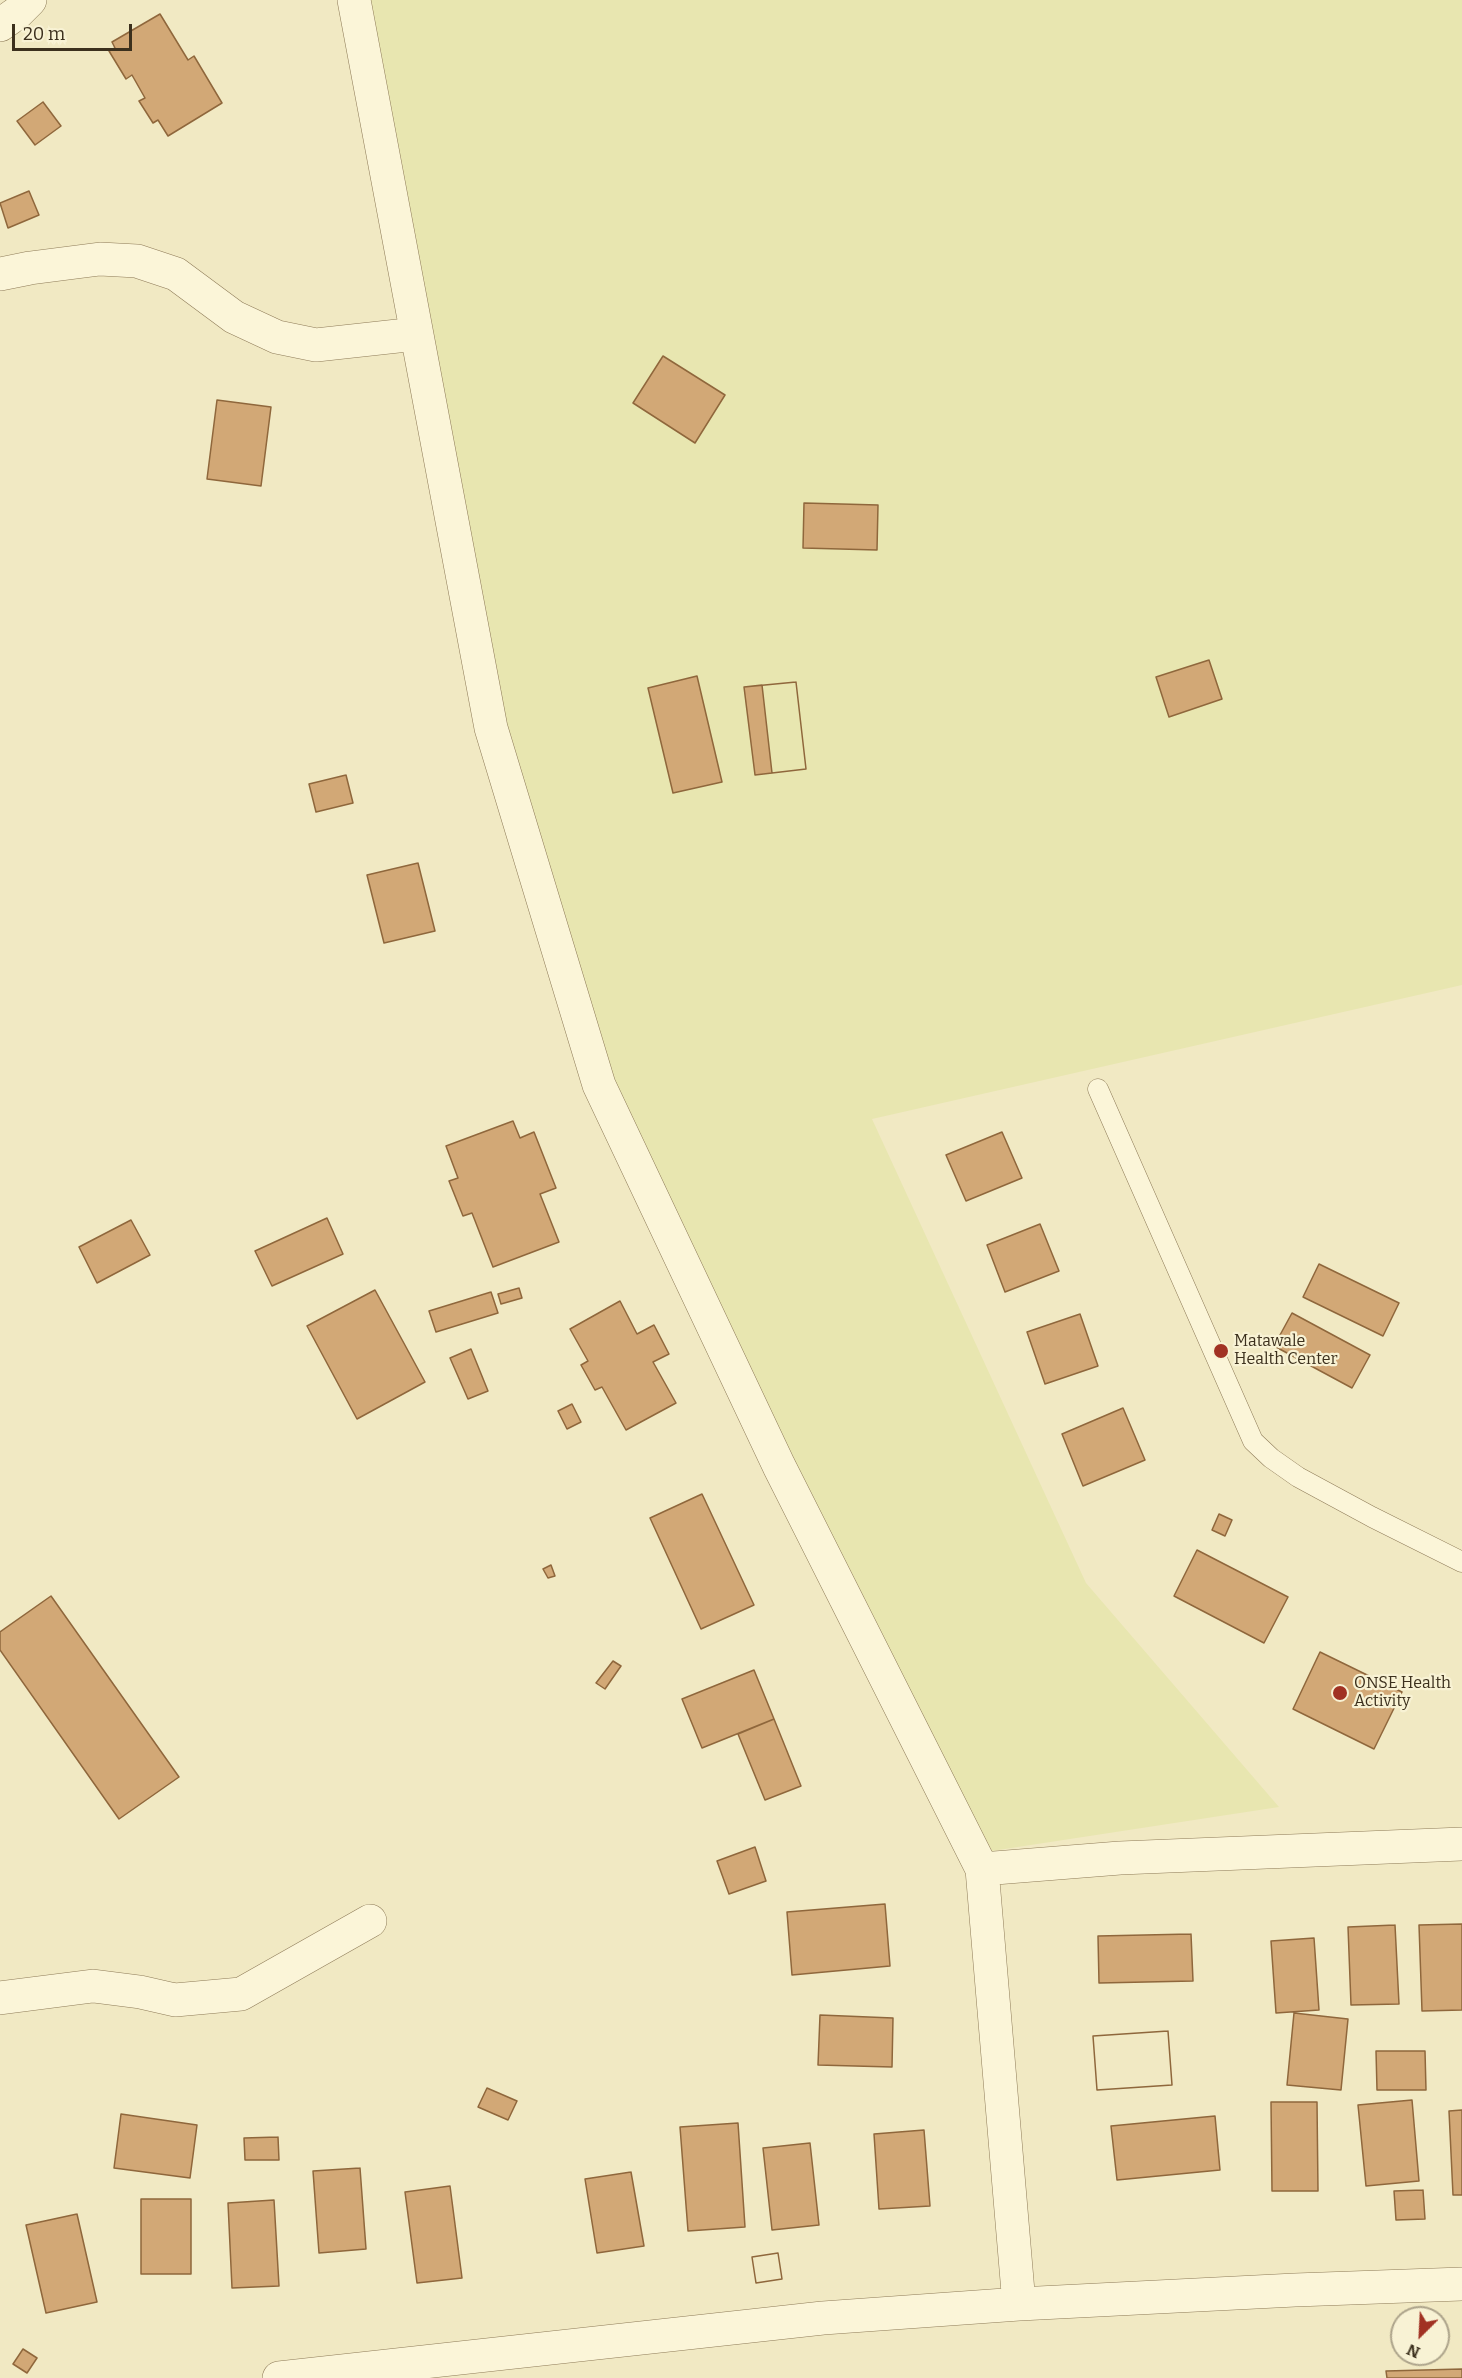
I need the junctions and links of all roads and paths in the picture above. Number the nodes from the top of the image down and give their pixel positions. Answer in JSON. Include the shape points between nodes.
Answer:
{"nodes":[{"id":1,"x":30,"y":0,"type":"edge"},
{"id":2,"x":354,"y":0,"type":"edge"},
{"id":3,"x":0,"y":25,"type":"edge"},
{"id":4,"x":0,"y":274,"type":"edge"},
{"id":5,"x":416,"y":334,"type":"junction"},
{"id":6,"x":1098,"y":1089,"type":"dead end"},
{"id":7,"x":1462,"y":1562,"type":"edge"},
{"id":8,"x":1462,"y":1844,"type":"edge"},
{"id":9,"x":982,"y":1869,"type":"junction"},
{"id":10,"x":370,"y":1922,"type":"dead end"},
{"id":11,"x":0,"y":1998,"type":"edge"},
{"id":12,"x":1462,"y":2284,"type":"edge"},
{"id":13,"x":1019,"y":2304,"type":"junction"},
{"id":14,"x":279,"y":2378,"type":"edge"}],
"edges":[{"from":1,"to":3,"type":"street"},
{"from":2,"to":5,"type":"street"},
{"from":4,"to":5,"type":"street","via":[[100,259],[137,261],[176,274],[234,317],[277,337],[316,345]]},
{"from":5,"to":9,"type":"street","via":[[491,728],[599,1084],[779,1466]]},
{"from":6,"to":7,"type":"lane","via":[[1253,1441],[1298,1477]]},
{"from":8,"to":9,"type":"street","via":[[1120,1858]]},
{"from":9,"to":13,"type":"street"},
{"from":10,"to":11,"type":"street","via":[[241,1994],[175,2000],[93,1986]]},
{"from":12,"to":13,"type":"street"},
{"from":13,"to":14,"type":"street","via":[[823,2318]]}]}
